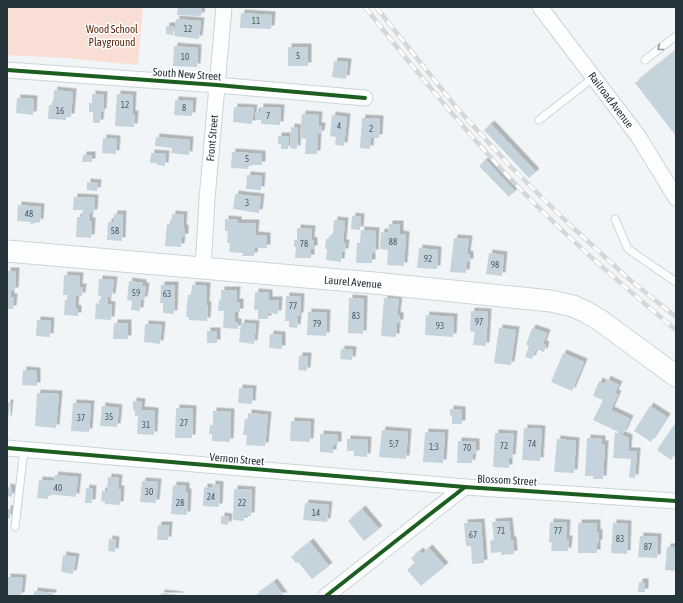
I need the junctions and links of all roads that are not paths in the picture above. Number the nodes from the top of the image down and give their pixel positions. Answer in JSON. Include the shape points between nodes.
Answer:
{"nodes":[{"id":1,"x":224,"y":7,"type":"edge"},
{"id":2,"x":540,"y":7,"type":"edge"},
{"id":3,"x":676,"y":36,"type":"edge"},
{"id":4,"x":645,"y":60,"type":"dead end"},
{"id":5,"x":7,"y":70,"type":"edge"},
{"id":6,"x":594,"y":77,"type":"junction"},
{"id":7,"x":217,"y":85,"type":"junction"},
{"id":8,"x":365,"y":98,"type":"dead end"},
{"id":9,"x":538,"y":120,"type":"dead end"},
{"id":10,"x":676,"y":198,"type":"edge"},
{"id":11,"x":615,"y":219,"type":"dead end"},
{"id":12,"x":7,"y":251,"type":"edge"},
{"id":13,"x":203,"y":269,"type":"junction"},
{"id":14,"x":676,"y":282,"type":"edge"},
{"id":15,"x":676,"y":376,"type":"edge"},
{"id":16,"x":7,"y":448,"type":"edge"},
{"id":17,"x":24,"y":450,"type":"junction"},
{"id":18,"x":465,"y":487,"type":"junction"},
{"id":19,"x":676,"y":501,"type":"edge"},
{"id":20,"x":15,"y":527,"type":"dead end"},
{"id":21,"x":326,"y":596,"type":"edge"}],
"edges":[{"from":1,"to":7,"type":"street","name":"Front Street"},
{"from":2,"to":6,"type":"street","name":"Railroad Avenue"},
{"from":3,"to":4,"type":"lane","one_way":true},
{"from":5,"to":7,"type":"street","name":"South New Street"},
{"from":6,"to":9,"type":"lane"},
{"from":6,"to":10,"type":"street","name":"Railroad Avenue","via":[[638,136]]},
{"from":7,"to":8,"type":"street","name":"South New Street"},
{"from":7,"to":13,"type":"street","name":"Front Street"},
{"from":11,"to":14,"type":"lane","via":[[628,249]]},
{"from":12,"to":13,"type":"main road","name":"Laurel Avenue"},
{"from":13,"to":15,"type":"main road","name":"Laurel Avenue","via":[[529,298],[573,306],[601,321]]},
{"from":16,"to":17,"type":"street","name":"Vernon Street"},
{"from":17,"to":18,"type":"street","name":"Vernon Street"},
{"from":17,"to":20,"type":"lane"},
{"from":18,"to":19,"type":"street","name":"Blossom Street"},
{"from":18,"to":21,"type":"street","name":"Blossom Street"}]}
